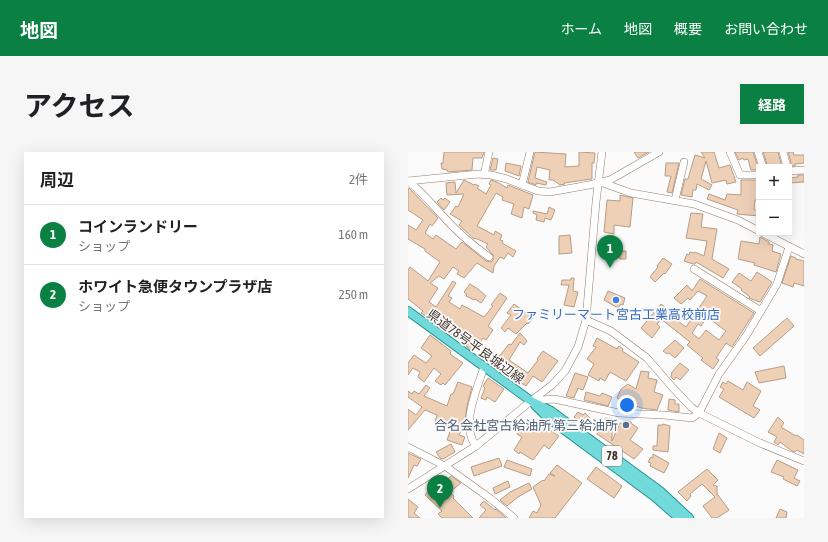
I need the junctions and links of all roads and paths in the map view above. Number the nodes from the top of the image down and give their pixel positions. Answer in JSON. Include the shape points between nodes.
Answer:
{"nodes":[{"id":1,"x":489,"y":152,"type":"edge"},
{"id":2,"x":530,"y":152,"type":"edge"},
{"id":3,"x":602,"y":152,"type":"edge"},
{"id":4,"x":659,"y":152,"type":"edge"},
{"id":5,"x":730,"y":152,"type":"edge"},
{"id":6,"x":758,"y":152,"type":"edge"},
{"id":7,"x":783,"y":152,"type":"edge"},
{"id":8,"x":684,"y":162,"type":"dead end"},
{"id":9,"x":762,"y":164,"type":"edge"},
{"id":10,"x":786,"y":164,"type":"edge"},
{"id":11,"x":804,"y":170,"type":"edge"},
{"id":12,"x":792,"y":171,"type":"edge"},
{"id":13,"x":484,"y":175,"type":"junction"},
{"id":14,"x":756,"y":175,"type":"edge"},
{"id":15,"x":408,"y":181,"type":"edge"},
{"id":16,"x":599,"y":182,"type":"junction"},
{"id":17,"x":522,"y":185,"type":"junction"},
{"id":18,"x":676,"y":200,"type":"junction"},
{"id":19,"x":756,"y":230,"type":"edge"},
{"id":20,"x":771,"y":236,"type":"edge"},
{"id":21,"x":789,"y":247,"type":"junction"},
{"id":22,"x":804,"y":254,"type":"edge"},
{"id":23,"x":489,"y":257,"type":"dead end"},
{"id":24,"x":694,"y":269,"type":"dead end"},
{"id":25,"x":408,"y":311,"type":"edge"},
{"id":26,"x":761,"y":311,"type":"junction"},
{"id":27,"x":586,"y":320,"type":"junction"},
{"id":28,"x":484,"y":367,"type":"junction"},
{"id":29,"x":531,"y":401,"type":"junction"},
{"id":30,"x":699,"y":413,"type":"junction"},
{"id":31,"x":476,"y":446,"type":"junction"},
{"id":32,"x":408,"y":447,"type":"edge"},
{"id":33,"x":804,"y":461,"type":"edge"},
{"id":34,"x":445,"y":466,"type":"junction"},
{"id":35,"x":408,"y":488,"type":"edge"},
{"id":36,"x":514,"y":518,"type":"edge"},
{"id":37,"x":679,"y":518,"type":"edge"},
{"id":38,"x":689,"y":518,"type":"edge"}],
"edges":[{"from":1,"to":13,"type":"street"},
{"from":2,"to":17,"type":"street"},
{"from":3,"to":16,"type":"street"},
{"from":4,"to":16,"type":"street","via":[[610,180]]},
{"from":5,"to":14,"type":"street","via":[[740,175]]},
{"from":6,"to":9,"type":"street"},
{"from":7,"to":10,"type":"street"},
{"from":8,"to":18,"type":"street"},
{"from":11,"to":12,"type":"street"},
{"from":13,"to":15,"type":"street"},
{"from":13,"to":17,"type":"street"},
{"from":15,"to":23,"type":"street","via":[[420,190],[462,235]]},
{"from":16,"to":17,"type":"street","via":[[550,192]]},
{"from":16,"to":18,"type":"street","via":[[631,193]]},
{"from":16,"to":27,"type":"street"},
{"from":18,"to":19,"type":"street","via":[[723,214]]},
{"from":20,"to":21,"type":"street"},
{"from":21,"to":22,"type":"street"},
{"from":21,"to":26,"type":"street","via":[[777,284]]},
{"from":24,"to":26,"type":"street"},
{"from":25,"to":28,"type":"main road","name":"県道78号平良城辺線","number":"78"},
{"from":26,"to":30,"type":"street","via":[[719,374]]},
{"from":27,"to":29,"type":"street","via":[[578,347],[565,371]]},
{"from":27,"to":30,"type":"street","via":[[611,332],[647,358]]},
{"from":28,"to":29,"type":"main road","name":"県道78号平良城辺線","number":"78"},
{"from":28,"to":31,"type":"street","via":[[469,417],[472,441]]},
{"from":29,"to":30,"type":"street","via":[[554,399],[619,413],[692,418]]},
{"from":29,"to":31,"type":"street"},
{"from":29,"to":37,"type":"main road","name":"県道78号平良城辺線","number":"78","via":[[547,417],[655,497]]},
{"from":29,"to":38,"type":"main road","name":"県道78号平良城辺線","number":"78","via":[[551,411],[653,486]]},
{"from":30,"to":33,"type":"street"},
{"from":31,"to":34,"type":"street"},
{"from":32,"to":34,"type":"street"},
{"from":34,"to":35,"type":"street"},
{"from":34,"to":36,"type":"street"}]}
